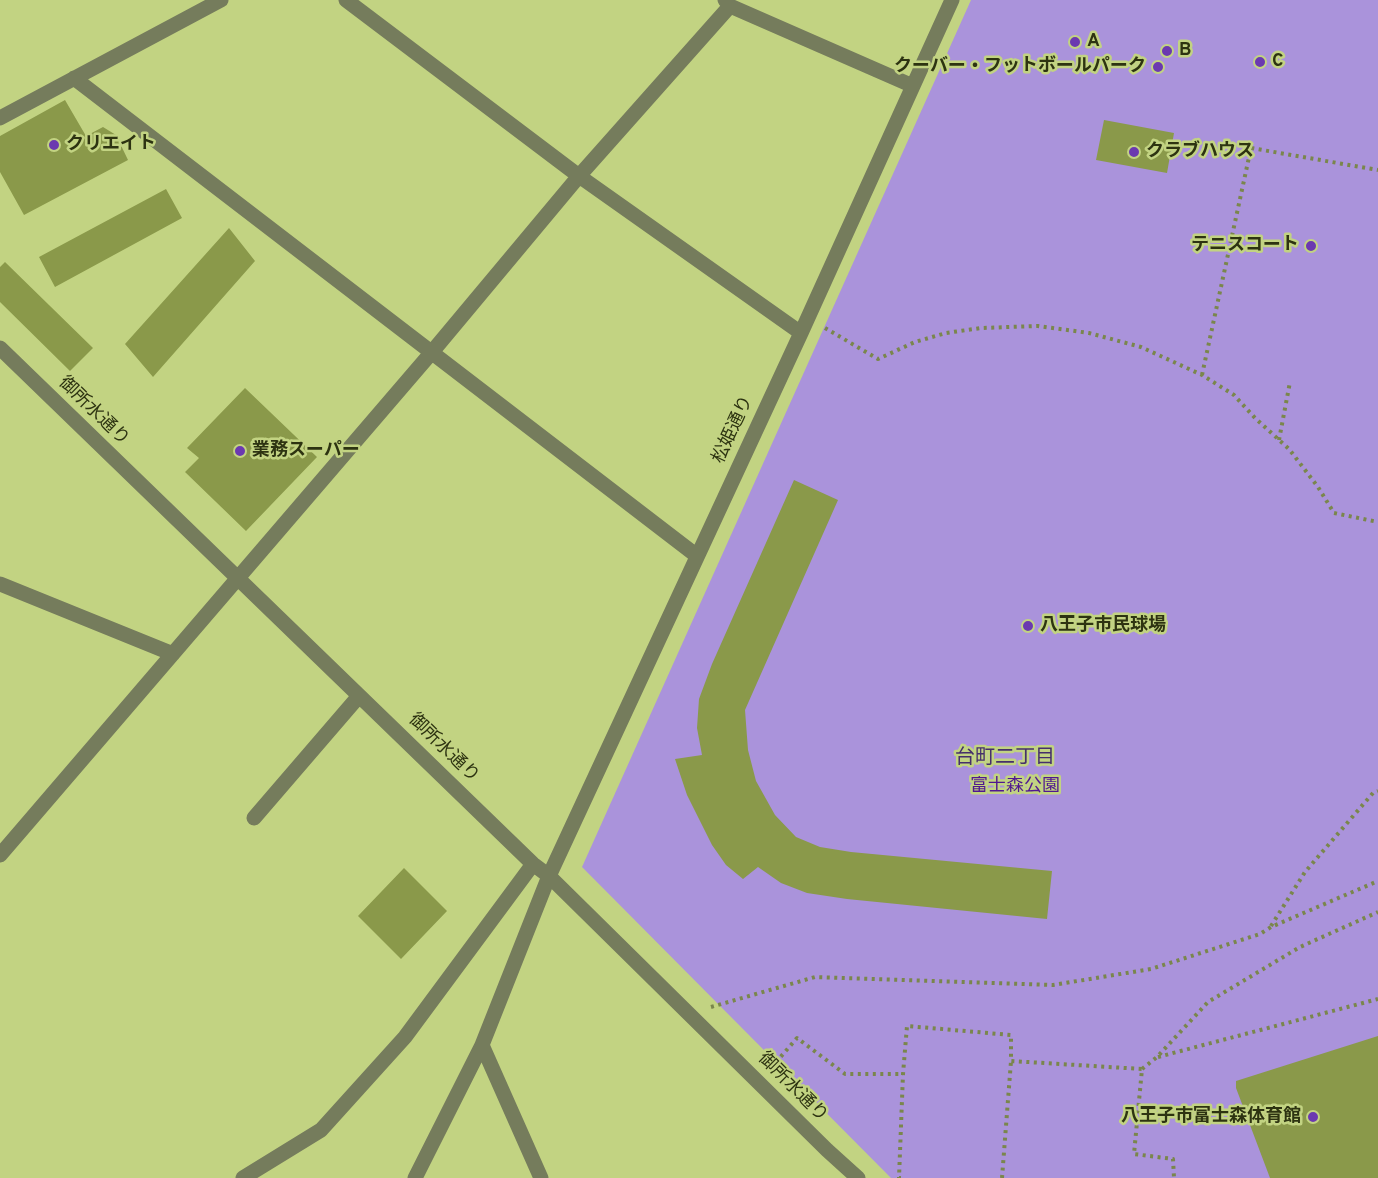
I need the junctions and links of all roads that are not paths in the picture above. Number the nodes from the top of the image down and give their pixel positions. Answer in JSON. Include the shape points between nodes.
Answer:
{"nodes":[{"id":1,"x":221,"y":0,"type":"edge"},
{"id":2,"x":346,"y":0,"type":"edge"},
{"id":3,"x":952,"y":0,"type":"edge"},
{"id":4,"x":727,"y":3,"type":"edge"},
{"id":5,"x":75,"y":78,"type":"junction"},
{"id":6,"x":913,"y":86,"type":"junction"},
{"id":7,"x":0,"y":117,"type":"edge"},
{"id":8,"x":579,"y":176,"type":"junction"},
{"id":9,"x":801,"y":333,"type":"junction"},
{"id":10,"x":0,"y":348,"type":"edge"},
{"id":11,"x":432,"y":352,"type":"junction"},
{"id":12,"x":697,"y":556,"type":"junction"},
{"id":13,"x":238,"y":579,"type":"junction"},
{"id":14,"x":0,"y":584,"type":"edge"},
{"id":15,"x":173,"y":654,"type":"junction"},
{"id":16,"x":359,"y":696,"type":"junction"},
{"id":17,"x":254,"y":818,"type":"dead end"},
{"id":18,"x":0,"y":855,"type":"edge"},
{"id":19,"x":533,"y":864,"type":"junction"},
{"id":20,"x":549,"y":876,"type":"junction"},
{"id":21,"x":482,"y":1045,"type":"junction"},
{"id":22,"x":243,"y":1178,"type":"edge"},
{"id":23,"x":415,"y":1178,"type":"edge"},
{"id":24,"x":541,"y":1178,"type":"edge"},
{"id":25,"x":858,"y":1178,"type":"edge"}],
"edges":[{"from":1,"to":5,"type":"street"},
{"from":2,"to":8,"type":"street"},
{"from":3,"to":6,"type":"street","name":"松姫通り"},
{"from":4,"to":6,"type":"street"},
{"from":4,"to":8,"type":"street"},
{"from":5,"to":7,"type":"street"},
{"from":5,"to":11,"type":"street"},
{"from":6,"to":9,"type":"street","name":"松姫通り"},
{"from":8,"to":9,"type":"street"},
{"from":8,"to":11,"type":"street"},
{"from":9,"to":12,"type":"street","name":"松姫通り"},
{"from":10,"to":13,"type":"street","name":"御所水通り"},
{"from":11,"to":12,"type":"street"},
{"from":11,"to":13,"type":"street"},
{"from":12,"to":20,"type":"street","name":"松姫通り"},
{"from":13,"to":15,"type":"street"},
{"from":13,"to":16,"type":"street","name":"御所水通り"},
{"from":14,"to":15,"type":"street"},
{"from":15,"to":18,"type":"street"},
{"from":16,"to":17,"type":"street"},
{"from":16,"to":19,"type":"street","name":"御所水通り"},
{"from":19,"to":20,"type":"street","name":"御所水通り"},
{"from":19,"to":22,"type":"street","via":[[405,1037],[321,1130]]},
{"from":20,"to":21,"type":"street","name":"松姫通り"},
{"from":20,"to":25,"type":"street","name":"御所水通り"},
{"from":21,"to":23,"type":"street","name":"松姫通り"},
{"from":21,"to":24,"type":"street"}]}
